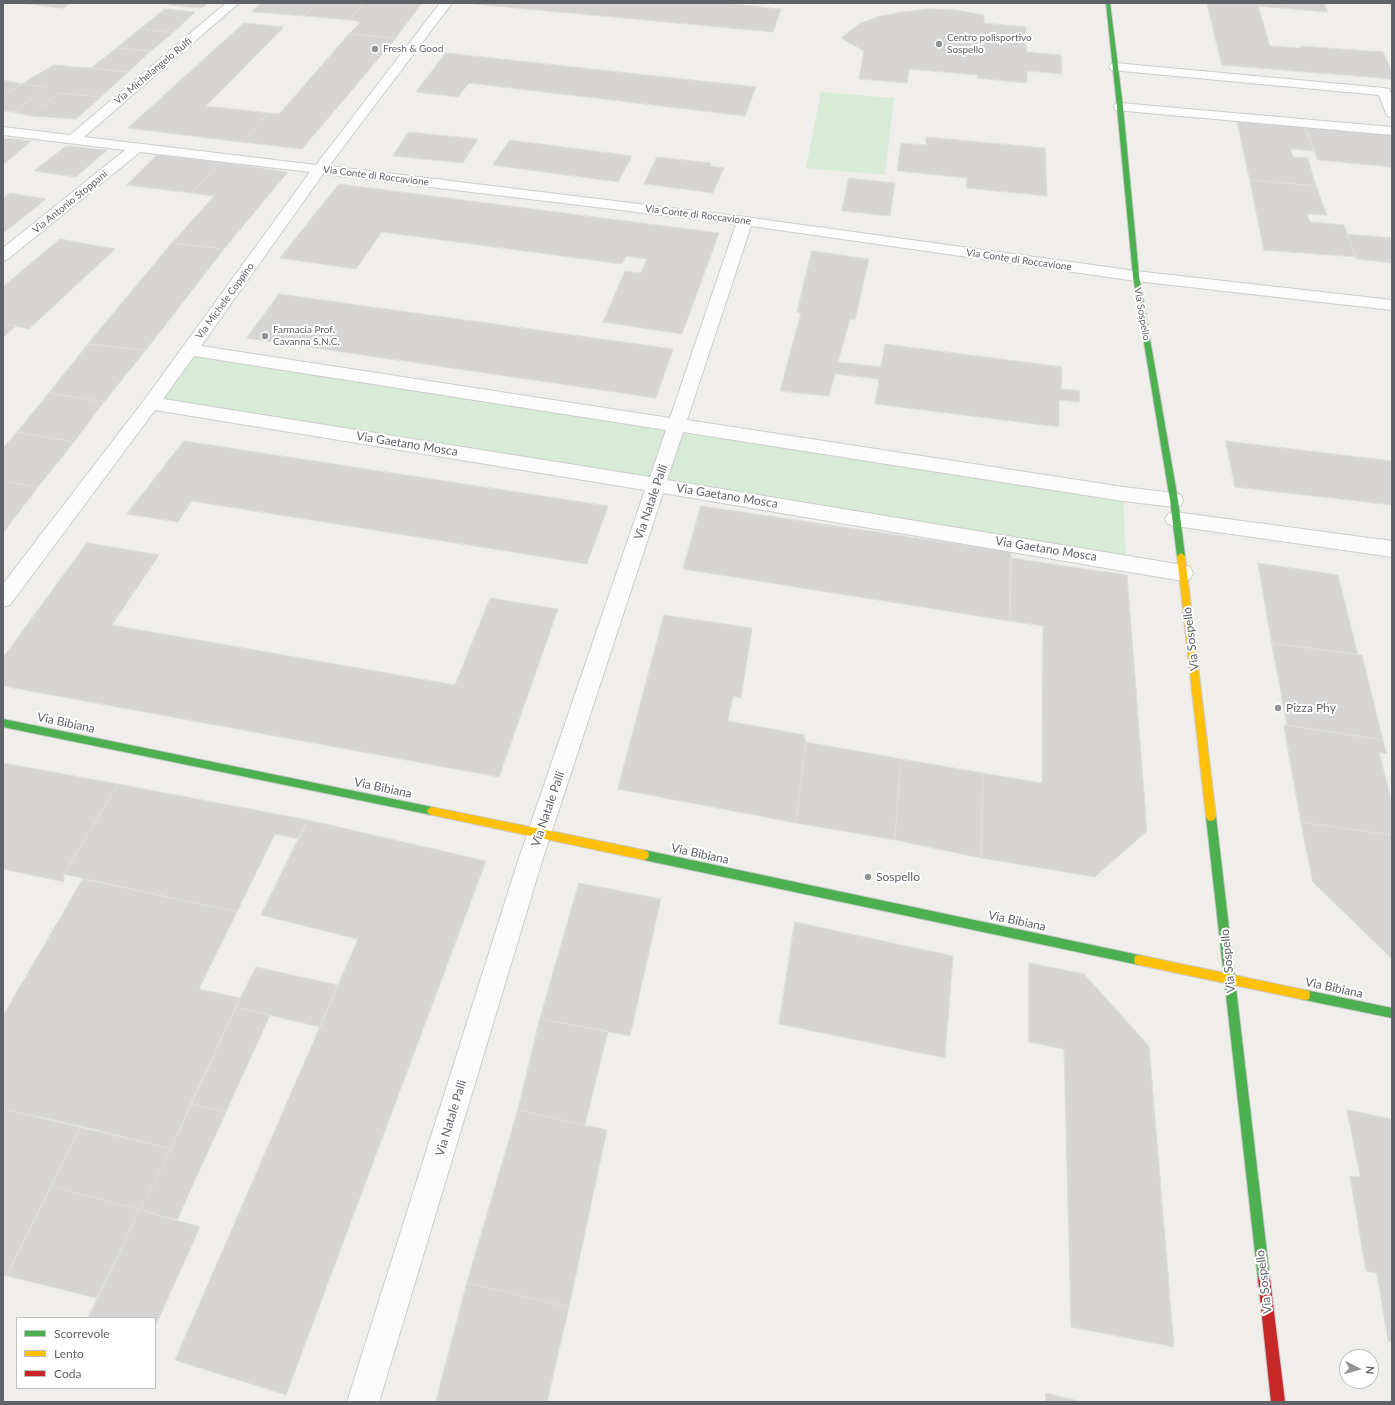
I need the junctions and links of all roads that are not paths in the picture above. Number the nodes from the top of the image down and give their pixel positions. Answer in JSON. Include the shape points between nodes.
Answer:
{"nodes":[{"id":1,"x":233,"y":3,"type":"edge"},
{"id":2,"x":442,"y":3,"type":"edge"},
{"id":3,"x":1108,"y":3,"type":"edge"},
{"id":4,"x":1115,"y":67,"type":"junction"},
{"id":5,"x":1120,"y":107,"type":"junction"},
{"id":6,"x":1392,"y":113,"type":"edge"},
{"id":7,"x":3,"y":130,"type":"edge"},
{"id":8,"x":1392,"y":131,"type":"edge"},
{"id":9,"x":73,"y":139,"type":"junction"},
{"id":10,"x":137,"y":147,"type":"junction"},
{"id":11,"x":320,"y":169,"type":"junction"},
{"id":12,"x":745,"y":221,"type":"junction"},
{"id":13,"x":3,"y":256,"type":"edge"},
{"id":14,"x":1136,"y":276,"type":"junction"},
{"id":15,"x":1392,"y":305,"type":"edge"},
{"id":16,"x":190,"y":350,"type":"junction"},
{"id":17,"x":151,"y":403,"type":"junction"},
{"id":18,"x":678,"y":425,"type":"junction"},
{"id":19,"x":656,"y":485,"type":"junction"},
{"id":20,"x":1174,"y":500,"type":"junction"},
{"id":21,"x":1175,"y":519,"type":"junction"},
{"id":22,"x":1392,"y":549,"type":"edge"},
{"id":23,"x":1183,"y":573,"type":"junction"},
{"id":24,"x":3,"y":599,"type":"edge"},
{"id":25,"x":3,"y":723,"type":"edge"},
{"id":26,"x":540,"y":833,"type":"junction"},
{"id":27,"x":1229,"y":977,"type":"junction"},
{"id":28,"x":1392,"y":1013,"type":"edge"},
{"id":29,"x":363,"y":1402,"type":"edge"},
{"id":30,"x":1278,"y":1402,"type":"edge"}],
"edges":[{"from":1,"to":9,"type":"street","name":"Via Michelangelo Rulfi"},
{"from":2,"to":11,"type":"street","name":"Via Michele Coppino"},
{"from":3,"to":4,"type":"street","name":"Via Sospello"},
{"from":4,"to":5,"type":"street","name":"Via Sospello"},
{"from":4,"to":6,"type":"street","via":[[1384,92]]},
{"from":5,"to":8,"type":"street"},
{"from":5,"to":14,"type":"street","name":"Via Sospello"},
{"from":7,"to":9,"type":"street","name":"Via Conte di Roccavione"},
{"from":9,"to":10,"type":"street","name":"Via Conte di Roccavione"},
{"from":10,"to":11,"type":"street","name":"Via Conte di Roccavione"},
{"from":10,"to":13,"type":"street","name":"Via Antonio Stoppani"},
{"from":11,"to":12,"type":"street","name":"Via Conte di Roccavione"},
{"from":11,"to":16,"type":"street","name":"Via Michele Coppino"},
{"from":12,"to":14,"type":"street","name":"Via Conte di Roccavione"},
{"from":12,"to":18,"type":"street","name":"Via Natale Palli"},
{"from":14,"to":15,"type":"street","name":"Via Conte di Roccavione"},
{"from":14,"to":20,"type":"street","name":"Via Sospello"},
{"from":16,"to":17,"type":"street","name":"Via Michele Coppino"},
{"from":16,"to":18,"type":"street"},
{"from":17,"to":19,"type":"street","name":"Via Gaetano Mosca"},
{"from":17,"to":24,"type":"street","name":"Via Michele Coppino"},
{"from":18,"to":19,"type":"street","name":"Via Natale Palli"},
{"from":18,"to":20,"type":"street"},
{"from":19,"to":23,"type":"street","name":"Via Gaetano Mosca"},
{"from":19,"to":26,"type":"street","name":"Via Natale Palli"},
{"from":20,"to":21,"type":"street","name":"Via Sospello"},
{"from":21,"to":22,"type":"street"},
{"from":21,"to":23,"type":"street","name":"Via Sospello"},
{"from":23,"to":27,"type":"street","name":"Via Sospello"},
{"from":25,"to":26,"type":"street","name":"Via Bibiana"},
{"from":26,"to":27,"type":"street","name":"Via Bibiana"},
{"from":26,"to":29,"type":"street","name":"Via Natale Palli"},
{"from":27,"to":28,"type":"street","name":"Via Bibiana"},
{"from":27,"to":30,"type":"street","name":"Via Sospello"}]}
